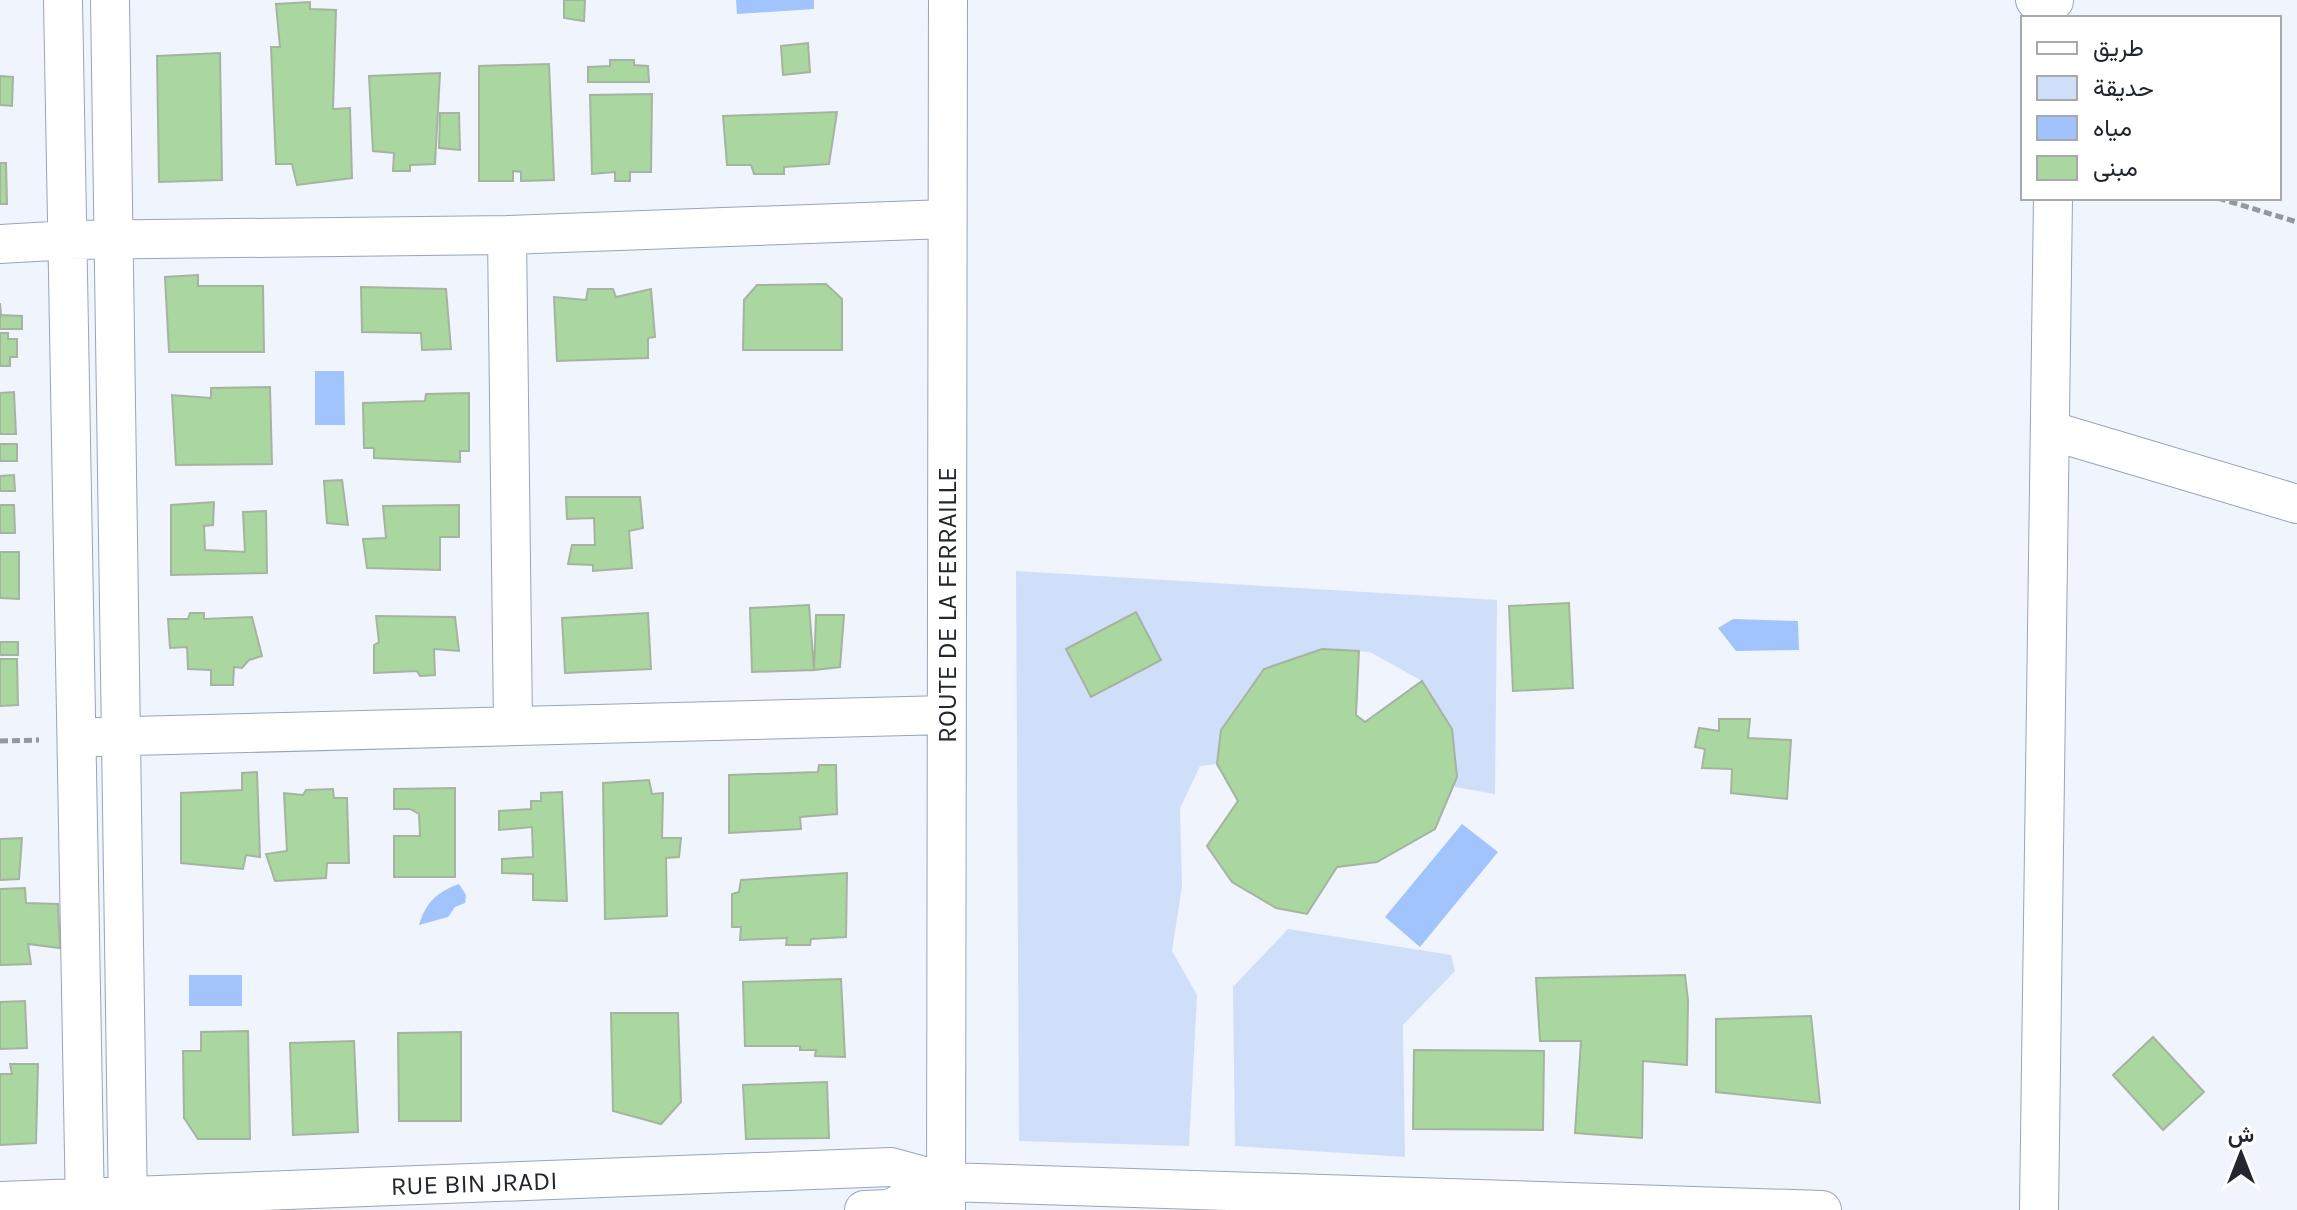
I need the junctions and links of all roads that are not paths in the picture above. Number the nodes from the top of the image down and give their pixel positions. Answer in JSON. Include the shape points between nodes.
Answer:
{"nodes":[{"id":1,"x":63,"y":0,"type":"edge"},
{"id":2,"x":110,"y":0,"type":"edge"},
{"id":3,"x":948,"y":0,"type":"edge"},
{"id":4,"x":2053,"y":200,"type":"edge"},
{"id":5,"x":946,"y":219,"type":"junction"},
{"id":6,"x":507,"y":235,"type":"junction"},
{"id":7,"x":70,"y":240,"type":"junction"},
{"id":8,"x":114,"y":240,"type":"junction"},
{"id":9,"x":0,"y":244,"type":"edge"},
{"id":10,"x":2052,"y":431,"type":"junction"},
{"id":11,"x":2297,"y":504,"type":"edge"},
{"id":12,"x":946,"y":715,"type":"junction"},
{"id":13,"x":513,"y":725,"type":"junction"},
{"id":14,"x":118,"y":737,"type":"junction"},
{"id":15,"x":76,"y":738,"type":"junction"},
{"id":16,"x":946,"y":1196,"type":"edge"},
{"id":17,"x":0,"y":1201,"type":"edge"},
{"id":18,"x":85,"y":1204,"type":"edge"},
{"id":19,"x":127,"y":1204,"type":"edge"},
{"id":20,"x":864,"y":1210,"type":"edge"},
{"id":21,"x":1822,"y":1210,"type":"edge"},
{"id":22,"x":2039,"y":1210,"type":"edge"}],
"edges":[{"from":1,"to":7,"type":"street"},
{"from":2,"to":8,"type":"street"},
{"from":3,"to":5,"type":"street","name":"ROUTE DE LA FERRAILLE"},
{"from":4,"to":10,"type":"street"},
{"from":5,"to":6,"type":"street"},
{"from":5,"to":12,"type":"street","name":"ROUTE DE LA FERRAILLE"},
{"from":6,"to":8,"type":"street"},
{"from":6,"to":13,"type":"street"},
{"from":7,"to":8,"type":"street"},
{"from":7,"to":9,"type":"street"},
{"from":7,"to":15,"type":"street"},
{"from":8,"to":14,"type":"street"},
{"from":10,"to":11,"type":"street"},
{"from":10,"to":22,"type":"street"},
{"from":12,"to":13,"type":"street"},
{"from":12,"to":16,"type":"street","name":"ROUTE DE LA FERRAILLE"},
{"from":13,"to":14,"type":"street"},
{"from":14,"to":15,"type":"street"},
{"from":14,"to":19,"type":"street"},
{"from":15,"to":18,"type":"street"},
{"from":16,"to":19,"type":"street","name":"RUE BIN JRADI","via":[[891,1167],[834,1167]]},
{"from":16,"to":20,"type":"street","name":"RUE BIN JRADI"},
{"from":16,"to":21,"type":"street","name":"RUE BIN JRADI"},
{"from":17,"to":18,"type":"street","name":"RUE BIN JRADI"},
{"from":18,"to":19,"type":"street","name":"RUE BIN JRADI"}]}
